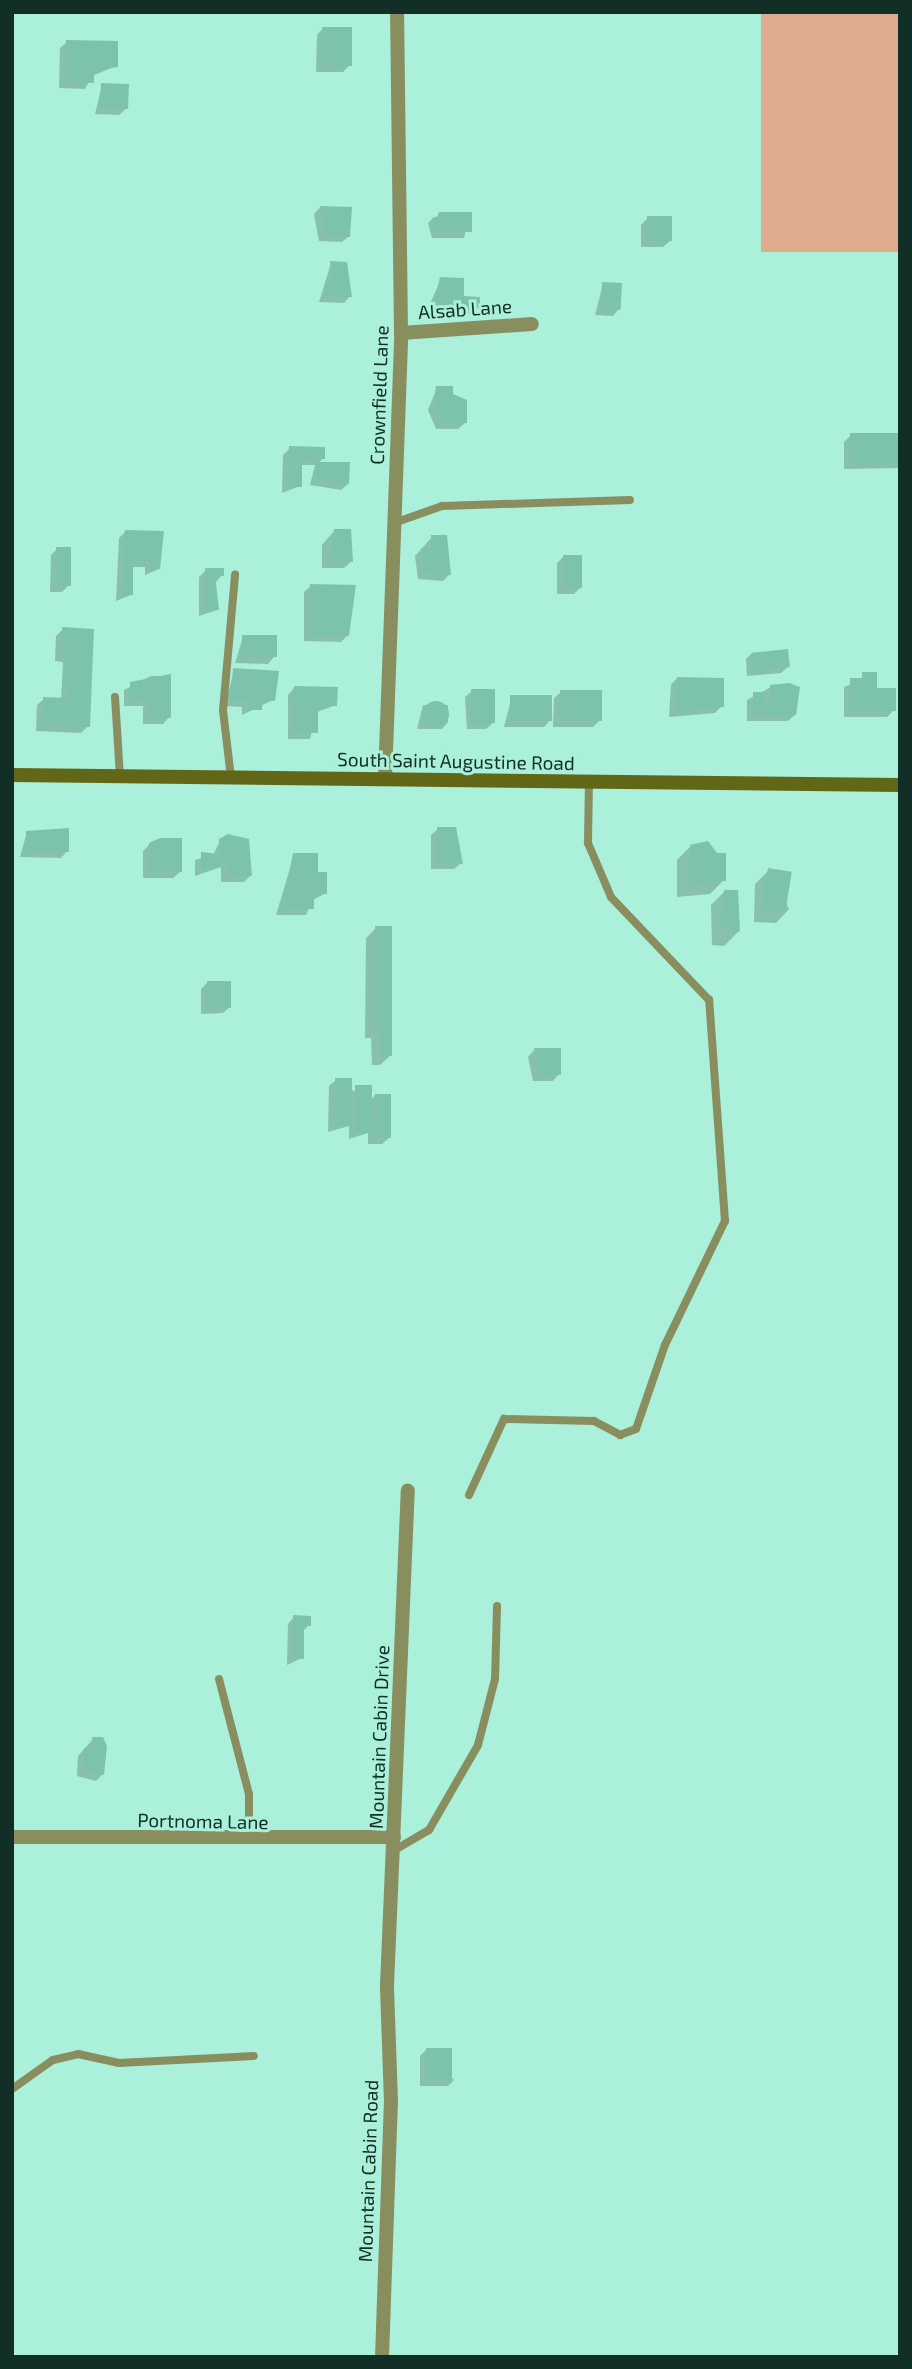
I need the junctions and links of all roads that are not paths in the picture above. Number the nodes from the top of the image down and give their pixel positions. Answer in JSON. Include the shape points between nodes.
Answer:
{"nodes":[{"id":1,"x":397,"y":12,"type":"edge"},
{"id":2,"x":532,"y":324,"type":"dead end"},
{"id":3,"x":401,"y":333,"type":"junction"},
{"id":4,"x":630,"y":500,"type":"dead end"},
{"id":5,"x":394,"y":523,"type":"junction"},
{"id":6,"x":235,"y":575,"type":"dead end"},
{"id":7,"x":114,"y":697,"type":"dead end"},
{"id":8,"x":12,"y":775,"type":"edge"},
{"id":9,"x":120,"y":776,"type":"junction"},
{"id":10,"x":231,"y":778,"type":"junction"},
{"id":11,"x":385,"y":779,"type":"junction"},
{"id":12,"x":589,"y":782,"type":"junction"},
{"id":13,"x":900,"y":785,"type":"edge"},
{"id":14,"x":408,"y":1490,"type":"dead end"},
{"id":15,"x":469,"y":1494,"type":"dead end"},
{"id":16,"x":497,"y":1606,"type":"dead end"},
{"id":17,"x":219,"y":1679,"type":"dead end"},
{"id":18,"x":12,"y":1837,"type":"edge"},
{"id":19,"x":249,"y":1842,"type":"junction"},
{"id":20,"x":394,"y":1844,"type":"junction"},
{"id":21,"x":387,"y":1986,"type":"joint"},
{"id":22,"x":254,"y":2056,"type":"dead end"},
{"id":23,"x":12,"y":2089,"type":"edge"},
{"id":24,"x":382,"y":2357,"type":"edge"}],
"edges":[{"from":1,"to":3,"type":"street","name":"Crownfield Lane"},
{"from":2,"to":3,"type":"street","name":"Alsab Lane"},
{"from":3,"to":5,"type":"street","name":"Crownfield Lane"},
{"from":4,"to":5,"type":"lane","via":[[442,506]]},
{"from":5,"to":11,"type":"street","name":"Crownfield Lane"},
{"from":6,"to":10,"type":"lane","via":[[223,710]]},
{"from":7,"to":9,"type":"lane"},
{"from":8,"to":9,"type":"street","name":"South Saint Augustine Road"},
{"from":9,"to":10,"type":"street","name":"South Saint Augustine Road"},
{"from":10,"to":11,"type":"street","name":"South Saint Augustine Road"},
{"from":11,"to":12,"type":"street","name":"South Saint Augustine Road"},
{"from":12,"to":13,"type":"street","name":"South Saint Augustine Road"},
{"from":12,"to":15,"type":"lane","via":[[589,843],[611,897],[709,1000],[725,1221],[666,1345],[636,1429],[620,1435],[594,1421],[504,1419]]},
{"from":14,"to":20,"type":"street","name":"Mountain Cabin Drive"},
{"from":16,"to":20,"type":"lane","via":[[495,1679],[478,1745],[429,1830]]},
{"from":17,"to":19,"type":"lane","via":[[249,1794]]},
{"from":18,"to":19,"type":"street","name":"Portnoma Lane"},
{"from":19,"to":20,"type":"street","name":"Portnoma Lane"},
{"from":20,"to":21,"type":"street","name":"Mountain Cabin Drive"},
{"from":21,"to":24,"type":"street","name":"Mountain Cabin Road","via":[[391,2102]]},
{"from":22,"to":23,"type":"lane","via":[[119,2063],[78,2054],[53,2060]]}]}
